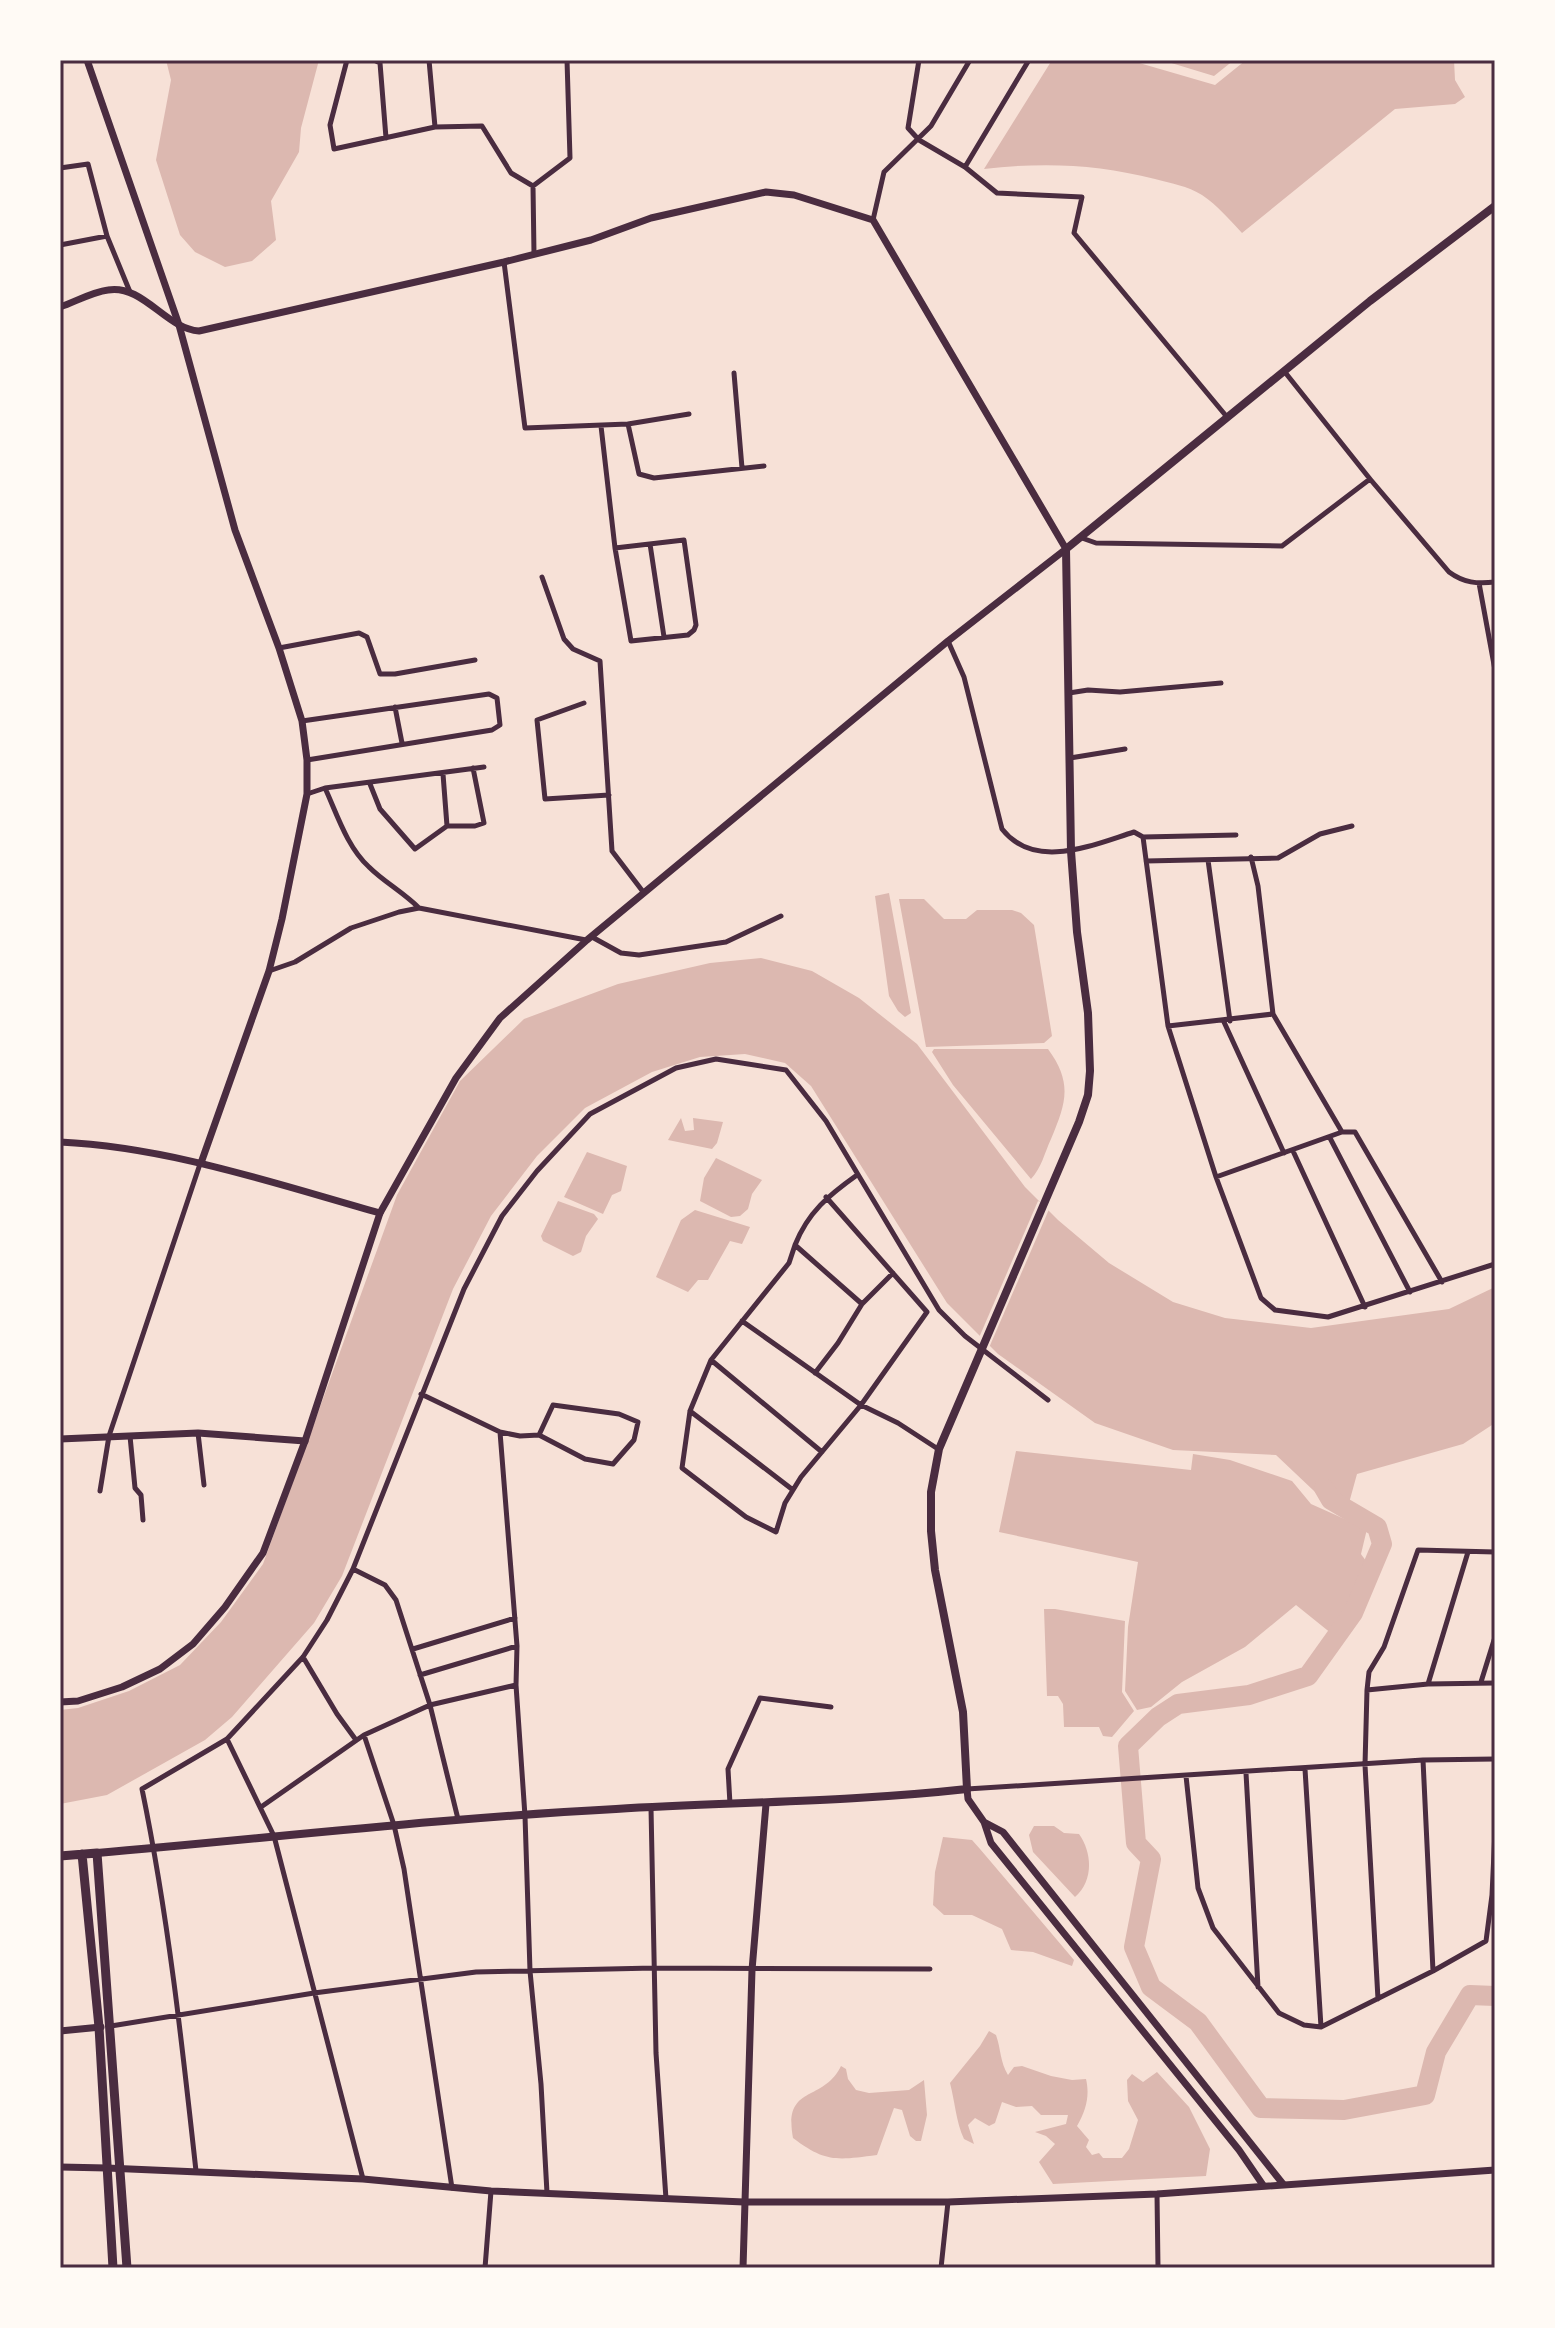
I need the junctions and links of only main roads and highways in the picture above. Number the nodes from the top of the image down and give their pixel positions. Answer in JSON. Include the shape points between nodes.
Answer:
{"nodes":[{"id":1,"x":87,"y":60,"type":"edge"},
{"id":2,"x":1495,"y":206,"type":"edge"},
{"id":3,"x":60,"y":307,"type":"edge"},
{"id":4,"x":179,"y":325,"type":"junction"},
{"id":5,"x":1066,"y":549,"type":"junction"},
{"id":6,"x":60,"y":1142,"type":"edge"},
{"id":7,"x":201,"y":1163,"type":"junction"},
{"id":8,"x":380,"y":1213,"type":"junction"},
{"id":9,"x":60,"y":1439,"type":"edge"},
{"id":10,"x":305,"y":1441,"type":"junction"},
{"id":11,"x":60,"y":1702,"type":"edge"},
{"id":12,"x":967,"y":1789,"type":"junction"},
{"id":13,"x":766,"y":1804,"type":"junction"},
{"id":14,"x":984,"y":1822,"type":"junction"},
{"id":15,"x":97,"y":1853,"type":"junction"},
{"id":16,"x":82,"y":1854,"type":"junction"},
{"id":17,"x":60,"y":1856,"type":"edge"},
{"id":18,"x":111,"y":2026,"type":"junction"},
{"id":19,"x":99,"y":2027,"type":"junction"},
{"id":20,"x":60,"y":2031,"type":"edge"},
{"id":21,"x":60,"y":2167,"type":"edge"},
{"id":22,"x":107,"y":2168,"type":"junction"},
{"id":23,"x":118,"y":2169,"type":"junction"},
{"id":24,"x":1495,"y":2170,"type":"edge"},
{"id":25,"x":1283,"y":2184,"type":"junction"},
{"id":26,"x":1263,"y":2185,"type":"junction"},
{"id":27,"x":744,"y":2202,"type":"junction"},
{"id":28,"x":113,"y":2268,"type":"edge"},
{"id":29,"x":127,"y":2268,"type":"edge"},
{"id":30,"x":743,"y":2268,"type":"edge"}],
"edges":[{"from":1,"to":4,"type":"main road"},
{"from":2,"to":5,"type":"main road"},
{"from":3,"to":4,"type":"main road","via":[[110,289],[130,293]]},
{"from":4,"to":5,"type":"main road","via":[[199,331],[504,262],[651,218],[766,192],[794,195],[873,220]]},
{"from":4,"to":7,"type":"main road","via":[[235,530],[302,721],[307,760],[307,794],[269,971]]},
{"from":5,"to":8,"type":"main road","via":[[589,938],[500,1018],[456,1078]]},
{"from":5,"to":12,"type":"main road","via":[[1071,851],[1090,1071],[1079,1122],[939,1449],[931,1492],[935,1570],[963,1712]]},
{"from":6,"to":7,"type":"main road"},
{"from":7,"to":8,"type":"main road"},
{"from":8,"to":10,"type":"main road"},
{"from":9,"to":10,"type":"main road","via":[[198,1433]]},
{"from":10,"to":11,"type":"main road","via":[[263,1553],[193,1644],[160,1669],[122,1687]]},
{"from":12,"to":13,"type":"main road"},
{"from":12,"to":14,"type":"main road"},
{"from":13,"to":15,"type":"main road","via":[[458,1819]]},
{"from":13,"to":27,"type":"main road","via":[[752,1970]]},
{"from":14,"to":25,"type":"main road","via":[[1003,1832]]},
{"from":14,"to":26,"type":"main road","via":[[991,1843]]},
{"from":15,"to":16,"type":"highway"},
{"from":15,"to":18,"type":"highway"},
{"from":16,"to":17,"type":"highway"},
{"from":16,"to":19,"type":"highway"},
{"from":18,"to":19,"type":"main road"},
{"from":18,"to":23,"type":"highway"},
{"from":19,"to":20,"type":"main road"},
{"from":19,"to":22,"type":"highway"},
{"from":21,"to":22,"type":"main road"},
{"from":22,"to":23,"type":"main road"},
{"from":22,"to":28,"type":"highway"},
{"from":23,"to":27,"type":"main road"},
{"from":23,"to":29,"type":"highway"},
{"from":24,"to":25,"type":"main road"},
{"from":25,"to":26,"type":"main road"},
{"from":26,"to":27,"type":"main road","via":[[948,2202]]},
{"from":27,"to":30,"type":"main road"}]}
